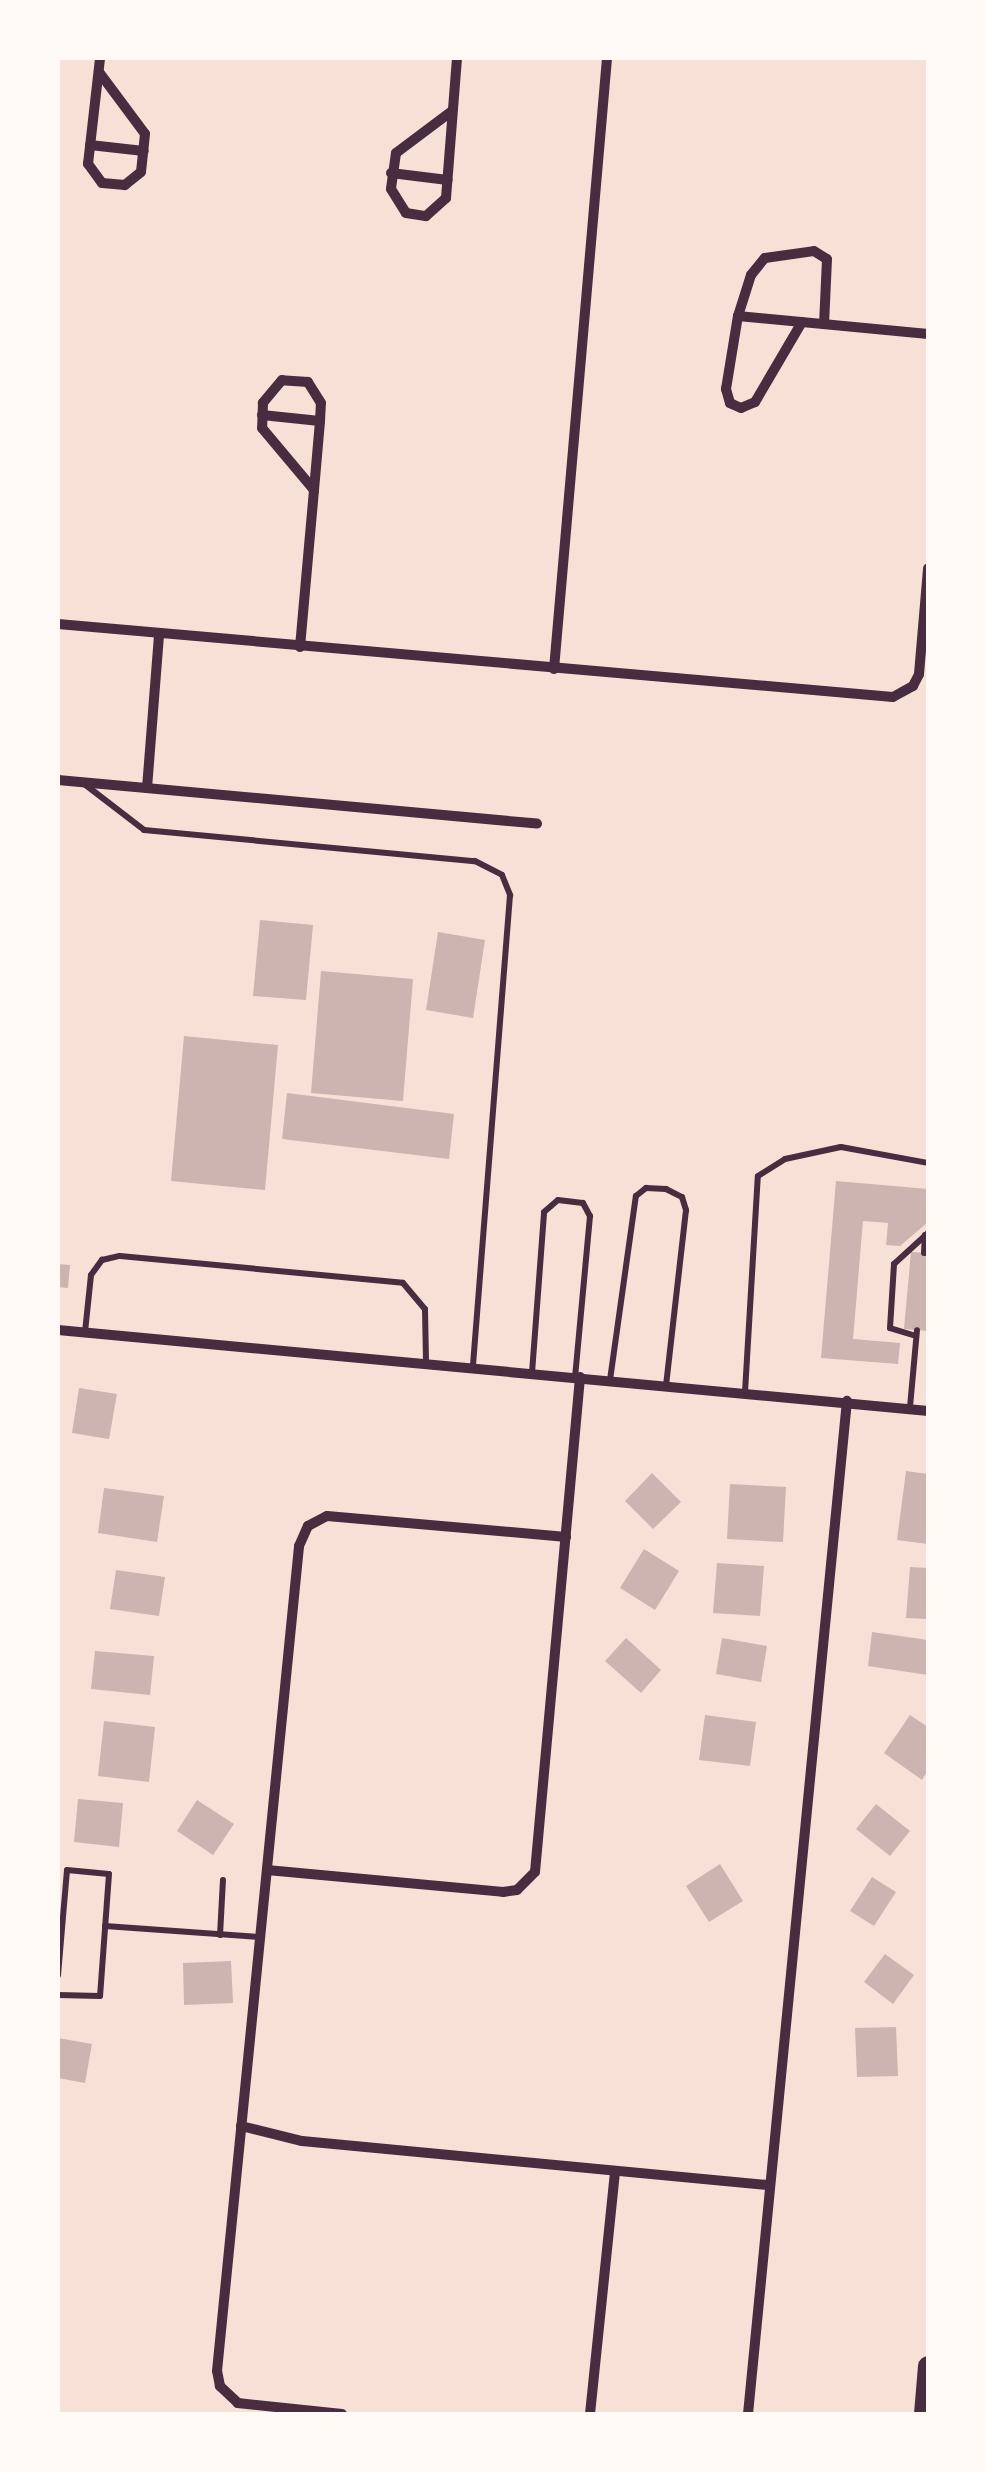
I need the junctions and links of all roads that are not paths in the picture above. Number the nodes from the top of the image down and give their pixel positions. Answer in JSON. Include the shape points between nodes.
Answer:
{"nodes":[{"id":1,"x":100,"y":58,"type":"edge"},
{"id":2,"x":457,"y":58,"type":"edge"},
{"id":3,"x":608,"y":58,"type":"edge"},
{"id":4,"x":99,"y":72,"type":"junction"},
{"id":5,"x":452,"y":111,"type":"junction"},
{"id":6,"x":90,"y":145,"type":"junction"},
{"id":7,"x":144,"y":151,"type":"junction"},
{"id":8,"x":391,"y":173,"type":"junction"},
{"id":9,"x":448,"y":180,"type":"junction"},
{"id":10,"x":738,"y":316,"type":"junction"},
{"id":11,"x":802,"y":322,"type":"junction"},
{"id":12,"x":824,"y":324,"type":"junction"},
{"id":13,"x":928,"y":334,"type":"edge"},
{"id":14,"x":262,"y":414,"type":"junction"},
{"id":15,"x":320,"y":421,"type":"junction"},
{"id":16,"x":314,"y":490,"type":"junction"},
{"id":17,"x":928,"y":568,"type":"edge"},
{"id":18,"x":58,"y":624,"type":"edge"},
{"id":19,"x":159,"y":634,"type":"junction"},
{"id":20,"x":300,"y":646,"type":"junction"},
{"id":21,"x":554,"y":669,"type":"junction"},
{"id":22,"x":58,"y":780,"type":"edge"},
{"id":23,"x":82,"y":782,"type":"junction"},
{"id":24,"x":147,"y":788,"type":"junction"},
{"id":25,"x":537,"y":824,"type":"dead end"},
{"id":26,"x":928,"y":1163,"type":"edge"},
{"id":27,"x":927,"y":1234,"type":"edge"},
{"id":28,"x":924,"y":1253,"type":"dead end"},
{"id":29,"x":58,"y":1330,"type":"edge"},
{"id":30,"x":85,"y":1332,"type":"junction"},
{"id":31,"x":426,"y":1363,"type":"junction"},
{"id":32,"x":473,"y":1368,"type":"junction"},
{"id":33,"x":532,"y":1372,"type":"junction"},
{"id":34,"x":577,"y":1377,"type":"junction"},
{"id":35,"x":610,"y":1380,"type":"junction"},
{"id":36,"x":666,"y":1385,"type":"junction"},
{"id":37,"x":745,"y":1392,"type":"junction"},
{"id":38,"x":846,"y":1401,"type":"junction"},
{"id":39,"x":921,"y":1408,"type":"edge"},
{"id":40,"x":566,"y":1537,"type":"junction"},
{"id":41,"x":267,"y":1870,"type":"junction"},
{"id":42,"x":223,"y":1880,"type":"dead end"},
{"id":43,"x":105,"y":1926,"type":"junction"},
{"id":44,"x":59,"y":1928,"type":"edge"},
{"id":45,"x":220,"y":1935,"type":"junction"},
{"id":46,"x":260,"y":1938,"type":"junction"},
{"id":47,"x":58,"y":1975,"type":"edge"},
{"id":48,"x":58,"y":1995,"type":"edge"},
{"id":49,"x":242,"y":2126,"type":"junction"},
{"id":50,"x":615,"y":2170,"type":"junction"},
{"id":51,"x":768,"y":2185,"type":"junction"},
{"id":52,"x":928,"y":2366,"type":"edge"},
{"id":53,"x":342,"y":2414,"type":"edge"},
{"id":54,"x":590,"y":2414,"type":"edge"},
{"id":55,"x":748,"y":2414,"type":"edge"},
{"id":56,"x":924,"y":2414,"type":"edge"}],
"edges":[{"from":1,"to":4,"type":"street"},
{"from":2,"to":5,"type":"street"},
{"from":3,"to":21,"type":"street"},
{"from":4,"to":6,"type":"street"},
{"from":4,"to":7,"type":"street","via":[[143,127]]},
{"from":5,"to":8,"type":"street","via":[[407,141]]},
{"from":5,"to":9,"type":"street"},
{"from":6,"to":7,"type":"street"},
{"from":6,"to":7,"type":"street","via":[[93,176],[114,186],[138,177]]},
{"from":8,"to":9,"type":"street"},
{"from":8,"to":9,"type":"street","via":[[399,209],[426,216],[442,206]]},
{"from":10,"to":11,"type":"street"},
{"from":10,"to":11,"type":"street","via":[[726,389],[730,403],[742,408],[755,402]]},
{"from":10,"to":12,"type":"street","via":[[751,275],[766,258],[814,251],[827,259]]},
{"from":11,"to":12,"type":"street"},
{"from":12,"to":13,"type":"street"},
{"from":14,"to":15,"type":"street"},
{"from":14,"to":15,"type":"street","via":[[276,385],[296,380],[319,394]]},
{"from":14,"to":16,"type":"street","via":[[265,438]]},
{"from":15,"to":16,"type":"street"},
{"from":16,"to":20,"type":"street"},
{"from":17,"to":21,"type":"street","via":[[918,674],[913,686],[893,697]]},
{"from":18,"to":19,"type":"street"},
{"from":19,"to":20,"type":"street"},
{"from":19,"to":24,"type":"street"},
{"from":20,"to":21,"type":"street"},
{"from":22,"to":23,"type":"street"},
{"from":23,"to":24,"type":"street"},
{"from":23,"to":32,"type":"lane","via":[[144,830],[475,861],[502,875],[510,895]]},
{"from":24,"to":25,"type":"street"},
{"from":26,"to":37,"type":"lane","via":[[841,1147],[785,1159],[758,1176]]},
{"from":27,"to":28,"type":"lane"},
{"from":27,"to":39,"type":"lane","via":[[894,1264],[890,1328],[916,1333]]},
{"from":29,"to":30,"type":"street"},
{"from":30,"to":31,"type":"street"},
{"from":30,"to":31,"type":"lane","via":[[91,1274],[102,1260],[179,1262],[402,1284],[425,1308]]},
{"from":31,"to":32,"type":"street"},
{"from":32,"to":33,"type":"street"},
{"from":33,"to":34,"type":"street"},
{"from":33,"to":34,"type":"lane","via":[[544,1212],[558,1200],[583,1204],[590,1216]]},
{"from":34,"to":35,"type":"street"},
{"from":34,"to":40,"type":"street"},
{"from":35,"to":36,"type":"street"},
{"from":35,"to":36,"type":"lane","via":[[636,1196],[646,1188],[682,1196],[686,1210]]},
{"from":36,"to":37,"type":"street"},
{"from":37,"to":38,"type":"street"},
{"from":38,"to":39,"type":"street"},
{"from":38,"to":51,"type":"street"},
{"from":40,"to":41,"type":"street","via":[[340,1516],[308,1526],[299,1546]]},
{"from":40,"to":41,"type":"street","via":[[538,1859],[527,1883],[503,1892]]},
{"from":41,"to":46,"type":"street"},
{"from":42,"to":45,"type":"lane"},
{"from":43,"to":44,"type":"lane","via":[[109,1874],[69,1870]]},
{"from":43,"to":45,"type":"lane"},
{"from":43,"to":48,"type":"lane","via":[[98,1999]]},
{"from":44,"to":47,"type":"lane"},
{"from":45,"to":46,"type":"lane"},
{"from":46,"to":49,"type":"street"},
{"from":49,"to":50,"type":"street","via":[[302,2141]]},
{"from":49,"to":53,"type":"street","via":[[220,2386],[238,2403]]},
{"from":50,"to":51,"type":"street"},
{"from":50,"to":54,"type":"street"},
{"from":51,"to":55,"type":"street"},
{"from":52,"to":56,"type":"main road"}]}
